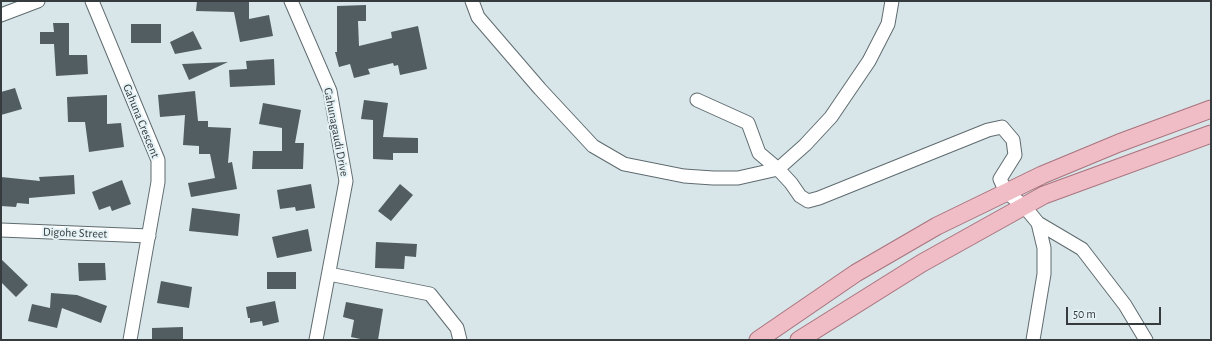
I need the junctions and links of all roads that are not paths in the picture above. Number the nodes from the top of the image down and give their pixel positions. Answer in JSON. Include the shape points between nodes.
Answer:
{"nodes":[{"id":1,"x":38,"y":1,"type":"edge"},
{"id":2,"x":92,"y":1,"type":"edge"},
{"id":3,"x":291,"y":1,"type":"edge"},
{"id":4,"x":472,"y":1,"type":"edge"},
{"id":5,"x":892,"y":1,"type":"edge"},
{"id":6,"x":1,"y":15,"type":"edge"},
{"id":7,"x":697,"y":100,"type":"dead end"},
{"id":8,"x":1211,"y":109,"type":"edge"},
{"id":9,"x":1211,"y":134,"type":"edge"},
{"id":10,"x":778,"y":169,"type":"junction"},
{"id":11,"x":1006,"y":192,"type":"junction"},
{"id":12,"x":1024,"y":206,"type":"junction"},
{"id":13,"x":1038,"y":223,"type":"junction"},
{"id":14,"x":1,"y":230,"type":"edge"},
{"id":15,"x":149,"y":236,"type":"junction"},
{"id":16,"x":329,"y":274,"type":"junction"},
{"id":17,"x":130,"y":340,"type":"edge"},
{"id":18,"x":316,"y":340,"type":"edge"},
{"id":19,"x":460,"y":340,"type":"edge"},
{"id":20,"x":758,"y":340,"type":"edge"},
{"id":21,"x":799,"y":340,"type":"edge"},
{"id":22,"x":1033,"y":340,"type":"edge"},
{"id":23,"x":1146,"y":340,"type":"edge"}],
"edges":[{"from":1,"to":6,"type":"street"},
{"from":2,"to":15,"type":"street","name":"Gahuna Crescent","via":[[158,160],[158,182]]},
{"from":3,"to":16,"type":"street","name":"Gahunagaudi Drive","via":[[330,91],[346,181]]},
{"from":4,"to":10,"type":"street","via":[[478,17],[593,146],[624,164],[684,176],[713,178],[738,178]]},
{"from":5,"to":10,"type":"street","via":[[888,24],[869,61],[831,117]]},
{"from":7,"to":10,"type":"street","via":[[748,123],[759,153]]},
{"from":8,"to":11,"type":"main road","via":[[1119,143]]},
{"from":9,"to":12,"type":"main road","via":[[1044,195]]},
{"from":10,"to":11,"type":"street","via":[[800,196],[808,201],[988,130],[1002,127],[1013,140],[1015,155],[1000,179]]},
{"from":11,"to":12,"type":"street"},
{"from":11,"to":20,"type":"main road","via":[[937,226],[856,273]]},
{"from":12,"to":13,"type":"street"},
{"from":12,"to":21,"type":"main road","via":[[922,263]]},
{"from":13,"to":22,"type":"street","via":[[1044,248],[1044,274]]},
{"from":13,"to":23,"type":"street","via":[[1082,249],[1125,305]]},
{"from":14,"to":15,"type":"street","name":"Digohe Street"},
{"from":15,"to":17,"type":"street","name":"Gahuna Crescent"},
{"from":16,"to":18,"type":"street","name":"Gahunagaudi Drive"},
{"from":16,"to":19,"type":"street","via":[[430,294],[457,328]]}]}
